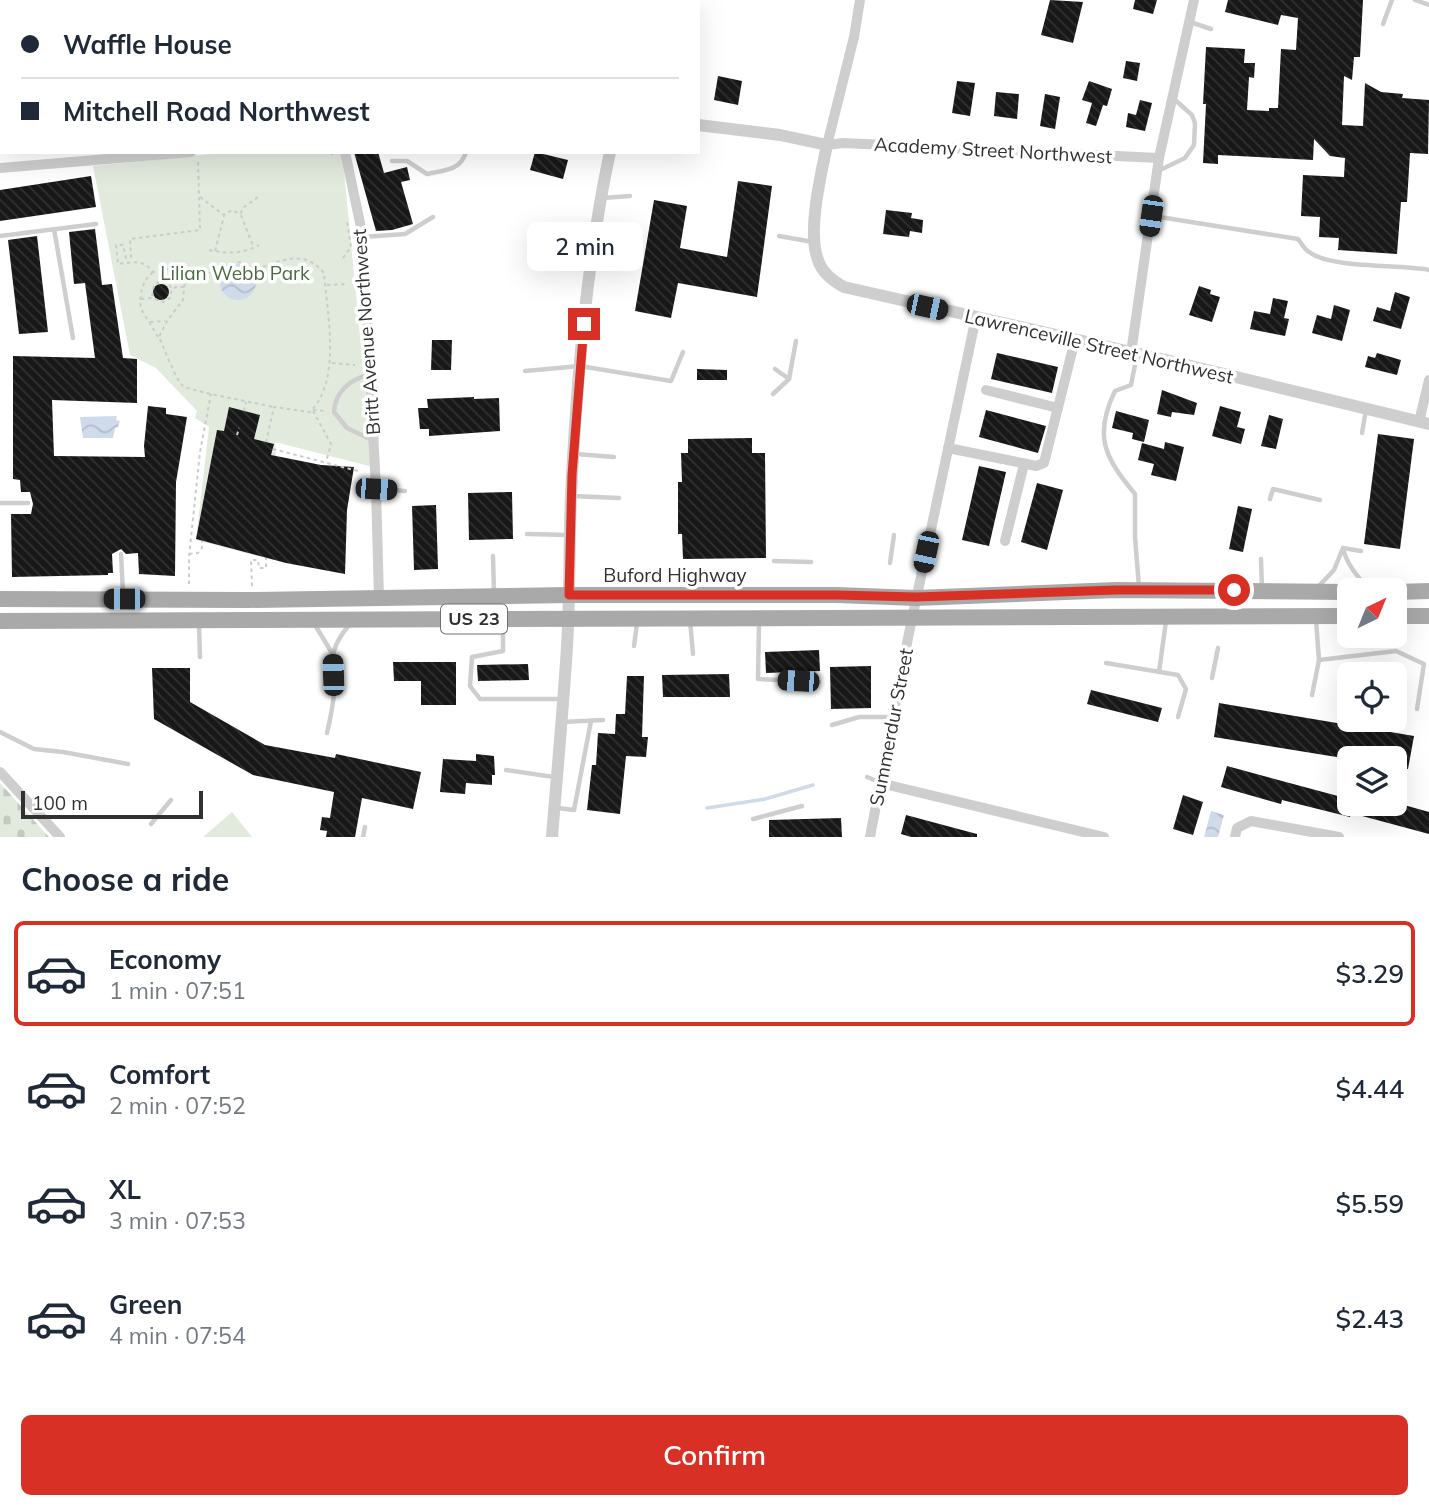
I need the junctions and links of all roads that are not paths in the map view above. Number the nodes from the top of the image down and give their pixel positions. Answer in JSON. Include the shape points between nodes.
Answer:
{"nodes":[{"id":1,"x":860,"y":0,"type":"edge"},
{"id":2,"x":1194,"y":0,"type":"edge"},
{"id":3,"x":1392,"y":0,"type":"edge"},
{"id":4,"x":1415,"y":0,"type":"edge"},
{"id":5,"x":1429,"y":5,"type":"edge"},
{"id":6,"x":1189,"y":22,"type":"junction"},
{"id":7,"x":1383,"y":24,"type":"dead end"},
{"id":8,"x":1212,"y":29,"type":"dead end"},
{"id":9,"x":1172,"y":98,"type":"junction"},
{"id":10,"x":700,"y":125,"type":"edge"},
{"id":11,"x":827,"y":145,"type":"junction"},
{"id":12,"x":138,"y":154,"type":"edge"},
{"id":13,"x":345,"y":154,"type":"edge"},
{"id":14,"x":465,"y":154,"type":"edge"},
{"id":15,"x":610,"y":154,"type":"edge"},
{"id":16,"x":86,"y":156,"type":"edge"},
{"id":17,"x":1159,"y":158,"type":"junction"},
{"id":18,"x":392,"y":161,"type":"dead end"},
{"id":19,"x":0,"y":168,"type":"edge"},
{"id":20,"x":1157,"y":172,"type":"junction"},
{"id":21,"x":631,"y":196,"type":"dead end"},
{"id":22,"x":600,"y":198,"type":"junction"},
{"id":23,"x":1151,"y":216,"type":"junction"},
{"id":24,"x":433,"y":217,"type":"dead end"},
{"id":25,"x":96,"y":223,"type":"dead end"},
{"id":26,"x":54,"y":229,"type":"junction"},
{"id":27,"x":0,"y":236,"type":"edge"},
{"id":28,"x":779,"y":236,"type":"dead end"},
{"id":29,"x":363,"y":237,"type":"junction"},
{"id":30,"x":814,"y":242,"type":"junction"},
{"id":31,"x":1429,"y":270,"type":"edge"},
{"id":32,"x":976,"y":317,"type":"junction"},
{"id":33,"x":73,"y":338,"type":"dead end"},
{"id":34,"x":796,"y":341,"type":"dead end"},
{"id":35,"x":1075,"y":341,"type":"junction"},
{"id":36,"x":682,"y":352,"type":"dead end"},
{"id":37,"x":1135,"y":354,"type":"junction"},
{"id":38,"x":580,"y":366,"type":"junction"},
{"id":39,"x":775,"y":369,"type":"dead end"},
{"id":40,"x":525,"y":371,"type":"dead end"},
{"id":41,"x":370,"y":375,"type":"junction"},
{"id":42,"x":789,"y":379,"type":"junction"},
{"id":43,"x":1429,"y":380,"type":"edge"},
{"id":44,"x":986,"y":390,"type":"dead end"},
{"id":45,"x":773,"y":394,"type":"dead end"},
{"id":46,"x":1058,"y":408,"type":"junction"},
{"id":47,"x":1366,"y":410,"type":"junction"},
{"id":48,"x":1424,"y":423,"type":"edge"},
{"id":49,"x":1362,"y":433,"type":"dead end"},
{"id":50,"x":374,"y":441,"type":"junction"},
{"id":51,"x":948,"y":448,"type":"junction"},
{"id":52,"x":574,"y":454,"type":"junction"},
{"id":53,"x":614,"y":457,"type":"dead end"},
{"id":54,"x":1024,"y":464,"type":"junction"},
{"id":55,"x":376,"y":489,"type":"junction"},
{"id":56,"x":405,"y":491,"type":"dead end"},
{"id":57,"x":571,"y":496,"type":"junction"},
{"id":58,"x":619,"y":498,"type":"dead end"},
{"id":59,"x":1270,"y":499,"type":"dead end"},
{"id":60,"x":1320,"y":500,"type":"dead end"},
{"id":61,"x":0,"y":503,"type":"edge"},
{"id":62,"x":28,"y":503,"type":"dead end"},
{"id":63,"x":527,"y":534,"type":"dead end"},
{"id":64,"x":570,"y":535,"type":"junction"},
{"id":65,"x":894,"y":536,"type":"dead end"},
{"id":66,"x":1005,"y":541,"type":"dead end"},
{"id":67,"x":1343,"y":548,"type":"junction"},
{"id":68,"x":1361,"y":551,"type":"dead end"},
{"id":69,"x":121,"y":554,"type":"dead end"},
{"id":70,"x":493,"y":556,"type":"dead end"},
{"id":71,"x":1261,"y":559,"type":"dead end"},
{"id":72,"x":774,"y":561,"type":"dead end"},
{"id":73,"x":811,"y":562,"type":"dead end"},
{"id":74,"x":890,"y":563,"type":"dead end"},
{"id":75,"x":1360,"y":578,"type":"edge"},
{"id":76,"x":1262,"y":590,"type":"junction"},
{"id":77,"x":1140,"y":591,"type":"junction"},
{"id":78,"x":1429,"y":591,"type":"edge"},
{"id":79,"x":1314,"y":592,"type":"junction"},
{"id":80,"x":1337,"y":592,"type":"edge"},
{"id":81,"x":1407,"y":592,"type":"edge"},
{"id":82,"x":569,"y":595,"type":"junction"},
{"id":83,"x":493,"y":596,"type":"junction"},
{"id":84,"x":916,"y":597,"type":"junction"},
{"id":85,"x":379,"y":598,"type":"junction"},
{"id":86,"x":0,"y":599,"type":"edge"},
{"id":87,"x":124,"y":599,"type":"junction"},
{"id":88,"x":1167,"y":615,"type":"junction"},
{"id":89,"x":1316,"y":616,"type":"junction"},
{"id":90,"x":1337,"y":616,"type":"edge"},
{"id":91,"x":1407,"y":616,"type":"edge"},
{"id":92,"x":1429,"y":616,"type":"edge"},
{"id":93,"x":759,"y":617,"type":"junction"},
{"id":94,"x":912,"y":617,"type":"junction"},
{"id":95,"x":503,"y":618,"type":"junction"},
{"id":96,"x":568,"y":618,"type":"junction"},
{"id":97,"x":637,"y":618,"type":"junction"},
{"id":98,"x":690,"y":618,"type":"junction"},
{"id":99,"x":199,"y":620,"type":"junction"},
{"id":100,"x":311,"y":620,"type":"junction"},
{"id":101,"x":0,"y":621,"type":"edge"},
{"id":102,"x":353,"y":621,"type":"junction"},
{"id":103,"x":634,"y":646,"type":"dead end"},
{"id":104,"x":1218,"y":648,"type":"dead end"},
{"id":105,"x":332,"y":654,"type":"junction"},
{"id":106,"x":693,"y":654,"type":"dead end"},
{"id":107,"x":200,"y":657,"type":"dead end"},
{"id":108,"x":1319,"y":660,"type":"junction"},
{"id":109,"x":1106,"y":663,"type":"dead end"},
{"id":110,"x":1159,"y":672,"type":"junction"},
{"id":111,"x":1212,"y":678,"type":"dead end"},
{"id":112,"x":819,"y":682,"type":"dead end"},
{"id":113,"x":1312,"y":695,"type":"dead end"},
{"id":114,"x":563,"y":699,"type":"junction"},
{"id":115,"x":1418,"y":709,"type":"dead end"},
{"id":116,"x":892,"y":717,"type":"junction"},
{"id":117,"x":1178,"y":717,"type":"dead end"},
{"id":118,"x":603,"y":720,"type":"dead end"},
{"id":119,"x":591,"y":721,"type":"junction"},
{"id":120,"x":561,"y":722,"type":"junction"},
{"id":121,"x":832,"y":724,"type":"dead end"},
{"id":122,"x":0,"y":732,"type":"edge"},
{"id":123,"x":327,"y":733,"type":"dead end"},
{"id":124,"x":128,"y":764,"type":"dead end"},
{"id":125,"x":506,"y":770,"type":"dead end"},
{"id":126,"x":0,"y":772,"type":"edge"},
{"id":127,"x":867,"y":777,"type":"dead end"},
{"id":128,"x":556,"y":778,"type":"junction"},
{"id":129,"x":880,"y":783,"type":"junction"},
{"id":130,"x":171,"y":800,"type":"dead end"},
{"id":131,"x":802,"y":807,"type":"dead end"},
{"id":132,"x":554,"y":808,"type":"junction"},
{"id":133,"x":753,"y":819,"type":"dead end"},
{"id":134,"x":151,"y":824,"type":"dead end"},
{"id":135,"x":365,"y":827,"type":"dead end"},
{"id":136,"x":60,"y":837,"type":"edge"},
{"id":137,"x":363,"y":837,"type":"edge"},
{"id":138,"x":552,"y":837,"type":"edge"},
{"id":139,"x":870,"y":837,"type":"edge"},
{"id":140,"x":1104,"y":837,"type":"edge"},
{"id":141,"x":1235,"y":837,"type":"edge"},
{"id":142,"x":1339,"y":837,"type":"edge"}],
"edges":[{"from":1,"to":11,"type":"street"},
{"from":2,"to":6,"type":"street"},
{"from":3,"to":7,"type":"lane"},
{"from":4,"to":5,"type":"lane"},
{"from":6,"to":8,"type":"lane"},
{"from":6,"to":9,"type":"street"},
{"from":9,"to":17,"type":"street"},
{"from":9,"to":20,"type":"lane","via":[[1192,115],[1194,145],[1185,158]]},
{"from":10,"to":11,"type":"street"},
{"from":11,"to":17,"type":"street","name":"Academy Street Northwest"},
{"from":11,"to":30,"type":"street","name":"Lawrenceville Street Northwest"},
{"from":12,"to":16,"type":"street"},
{"from":13,"to":29,"type":"street","name":"Britt Avenue Northwest"},
{"from":14,"to":18,"type":"lane","via":[[454,168],[427,174],[407,161]]},
{"from":15,"to":22,"type":"street"},
{"from":16,"to":19,"type":"street"},
{"from":17,"to":20,"type":"street"},
{"from":20,"to":23,"type":"street"},
{"from":21,"to":22,"type":"lane"},
{"from":22,"to":38,"type":"street"},
{"from":23,"to":31,"type":"lane","via":[[1298,239],[1319,258]]},
{"from":23,"to":37,"type":"street"},
{"from":24,"to":29,"type":"lane","via":[[405,234]]},
{"from":25,"to":26,"type":"lane"},
{"from":26,"to":27,"type":"lane"},
{"from":26,"to":33,"type":"lane"},
{"from":28,"to":30,"type":"lane"},
{"from":29,"to":41,"type":"street","name":"Britt Avenue Northwest"},
{"from":30,"to":32,"type":"street","name":"Lawrenceville Street Northwest","via":[[820,266],[844,287]]},
{"from":32,"to":35,"type":"street","name":"Lawrenceville Street Northwest"},
{"from":32,"to":51,"type":"street","name":"Summerdur Street"},
{"from":34,"to":42,"type":"lane"},
{"from":35,"to":37,"type":"street","name":"Lawrenceville Street Northwest"},
{"from":35,"to":46,"type":"street"},
{"from":36,"to":38,"type":"lane","via":[[671,381]]},
{"from":37,"to":47,"type":"street","name":"Lawrenceville Street Northwest"},
{"from":37,"to":77,"type":"lane","via":[[1131,385],[1115,391],[1105,412],[1104,442],[1115,470],[1135,494]]},
{"from":38,"to":40,"type":"lane"},
{"from":38,"to":52,"type":"street"},
{"from":39,"to":42,"type":"lane"},
{"from":41,"to":50,"type":"street","name":"Britt Avenue Northwest"},
{"from":41,"to":50,"type":"lane","via":[[345,386],[334,402],[334,412],[347,428]]},
{"from":42,"to":45,"type":"lane"},
{"from":43,"to":48,"type":"street"},
{"from":44,"to":46,"type":"street"},
{"from":46,"to":54,"type":"street","via":[[1046,458],[1039,465]]},
{"from":47,"to":48,"type":"street","name":"Lawrenceville Street Northwest"},
{"from":47,"to":49,"type":"lane"},
{"from":50,"to":55,"type":"street","name":"Britt Avenue Northwest"},
{"from":51,"to":54,"type":"street"},
{"from":51,"to":84,"type":"street","name":"Summerdur Street"},
{"from":52,"to":53,"type":"lane"},
{"from":52,"to":57,"type":"street"},
{"from":54,"to":66,"type":"street"},
{"from":55,"to":56,"type":"lane"},
{"from":55,"to":85,"type":"street","name":"Britt Avenue Northwest"},
{"from":57,"to":58,"type":"lane"},
{"from":57,"to":64,"type":"street"},
{"from":59,"to":60,"type":"lane","via":[[1273,489]]},
{"from":61,"to":62,"type":"lane"},
{"from":63,"to":64,"type":"lane"},
{"from":64,"to":82,"type":"street"},
{"from":65,"to":74,"type":"lane"},
{"from":67,"to":68,"type":"lane"},
{"from":67,"to":75,"type":"lane"},
{"from":67,"to":79,"type":"lane","via":[[1334,570]]},
{"from":69,"to":87,"type":"lane"},
{"from":70,"to":83,"type":"lane"},
{"from":71,"to":76,"type":"lane"},
{"from":72,"to":73,"type":"lane"},
{"from":76,"to":77,"type":"main road","name":"Buford Highway","number":"US 23"},
{"from":76,"to":79,"type":"main road","name":"Buford Highway","number":"US 23"},
{"from":77,"to":84,"type":"main road","name":"Buford Highway","number":"US 23"},
{"from":78,"to":81,"type":"main road"},
{"from":79,"to":80,"type":"main road","name":"Buford Highway","number":"US 23"},
{"from":82,"to":83,"type":"main road","name":"Buford Highway","number":"US 23"},
{"from":82,"to":84,"type":"main road","name":"Buford Highway","number":"US 23"},
{"from":82,"to":96,"type":"street"},
{"from":83,"to":85,"type":"main road","name":"Buford Highway","number":"US 23"},
{"from":84,"to":94,"type":"street","name":"Summerdur Street"},
{"from":85,"to":87,"type":"main road","name":"Buford Highway","number":"US 23"},
{"from":86,"to":87,"type":"main road","name":"Buford Highway","number":"US 23"},
{"from":88,"to":89,"type":"main road","number":"US 23"},
{"from":88,"to":94,"type":"main road","number":"US 23"},
{"from":88,"to":110,"type":"lane"},
{"from":89,"to":90,"type":"main road","number":"US 23"},
{"from":89,"to":108,"type":"lane"},
{"from":91,"to":92,"type":"main road"},
{"from":93,"to":94,"type":"main road","number":"US 23"},
{"from":93,"to":98,"type":"main road","number":"US 23"},
{"from":93,"to":112,"type":"lane","via":[[758,679]]},
{"from":94,"to":116,"type":"street","name":"Summerdur Street"},
{"from":95,"to":96,"type":"main road","number":"US 23"},
{"from":95,"to":102,"type":"main road","number":"US 23"},
{"from":95,"to":114,"type":"lane","via":[[503,651],[472,657],[470,686],[480,698]]},
{"from":96,"to":97,"type":"main road","number":"US 23"},
{"from":96,"to":114,"type":"street"},
{"from":97,"to":98,"type":"main road","number":"US 23"},
{"from":97,"to":103,"type":"lane"},
{"from":98,"to":106,"type":"lane"},
{"from":99,"to":100,"type":"main road","number":"US 23"},
{"from":99,"to":101,"type":"main road","number":"US 23"},
{"from":99,"to":107,"type":"lane"},
{"from":100,"to":102,"type":"main road","number":"US 23"},
{"from":100,"to":105,"type":"lane"},
{"from":102,"to":105,"type":"lane"},
{"from":104,"to":111,"type":"lane"},
{"from":105,"to":123,"type":"lane","via":[[334,696]]},
{"from":108,"to":113,"type":"lane"},
{"from":108,"to":115,"type":"lane","via":[[1396,651],[1424,664]]},
{"from":109,"to":110,"type":"lane"},
{"from":110,"to":117,"type":"lane","via":[[1178,675],[1186,690]]},
{"from":114,"to":120,"type":"street"},
{"from":116,"to":121,"type":"lane","via":[[859,717]]},
{"from":116,"to":129,"type":"street","name":"Summerdur Street"},
{"from":118,"to":119,"type":"lane"},
{"from":119,"to":120,"type":"lane"},
{"from":119,"to":132,"type":"lane","via":[[574,810]]},
{"from":120,"to":128,"type":"street"},
{"from":122,"to":124,"type":"lane","via":[[34,749]]},
{"from":125,"to":128,"type":"lane"},
{"from":126,"to":136,"type":"street"},
{"from":127,"to":129,"type":"lane"},
{"from":128,"to":132,"type":"street"},
{"from":129,"to":139,"type":"street","name":"Summerdur Street"},
{"from":129,"to":140,"type":"street"},
{"from":130,"to":134,"type":"lane"},
{"from":131,"to":133,"type":"lane"},
{"from":132,"to":138,"type":"street"},
{"from":135,"to":137,"type":"lane"},
{"from":141,"to":142,"type":"street","via":[[1237,828],[1251,821]]}]}
